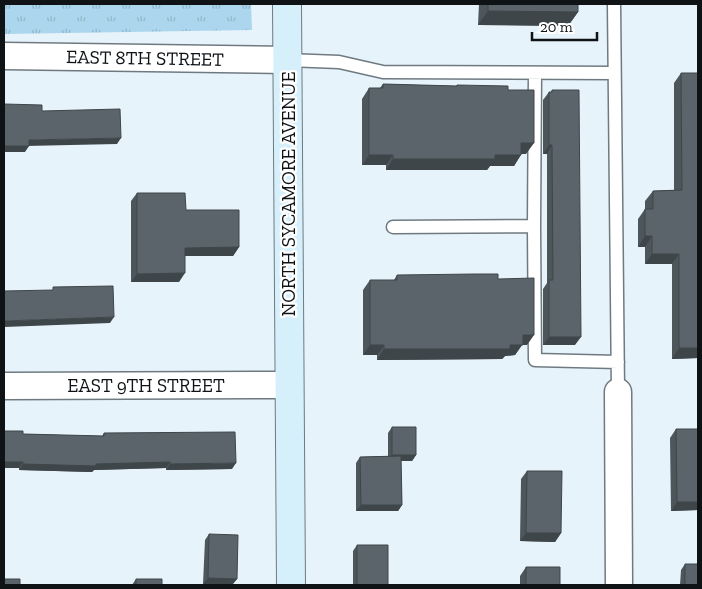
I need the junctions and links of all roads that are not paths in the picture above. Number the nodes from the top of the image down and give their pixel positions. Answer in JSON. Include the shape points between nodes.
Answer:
{"nodes":[{"id":1,"x":286,"y":4,"type":"edge"},
{"id":2,"x":614,"y":4,"type":"edge"},
{"id":3,"x":4,"y":56,"type":"edge"},
{"id":4,"x":287,"y":60,"type":"junction"},
{"id":5,"x":535,"y":73,"type":"junction"},
{"id":6,"x":614,"y":73,"type":"junction"},
{"id":7,"x":534,"y":226,"type":"junction"},
{"id":8,"x":393,"y":227,"type":"dead end"},
{"id":9,"x":618,"y":362,"type":"junction"},
{"id":10,"x":289,"y":385,"type":"junction"},
{"id":11,"x":4,"y":386,"type":"edge"},
{"id":12,"x":618,"y":392,"type":"joint"},
{"id":13,"x":290,"y":585,"type":"edge"},
{"id":14,"x":619,"y":585,"type":"edge"}],
"edges":[{"from":1,"to":4,"type":"main road","name":"NORTH SYCAMORE AVENUE"},
{"from":2,"to":6,"type":"lane"},
{"from":3,"to":4,"type":"street","name":"EAST 8TH STREET"},
{"from":4,"to":5,"type":"lane","via":[[339,62],[383,72]]},
{"from":4,"to":10,"type":"main road","name":"NORTH SYCAMORE AVENUE"},
{"from":5,"to":6,"type":"lane"},
{"from":5,"to":7,"type":"lane"},
{"from":6,"to":9,"type":"lane"},
{"from":7,"to":8,"type":"lane"},
{"from":7,"to":9,"type":"lane","via":[[535,360]]},
{"from":9,"to":12,"type":"lane"},
{"from":10,"to":11,"type":"street","name":"EAST 9TH STREET"},
{"from":10,"to":13,"type":"main road","name":"NORTH SYCAMORE AVENUE"},
{"from":12,"to":14,"type":"street"}]}
